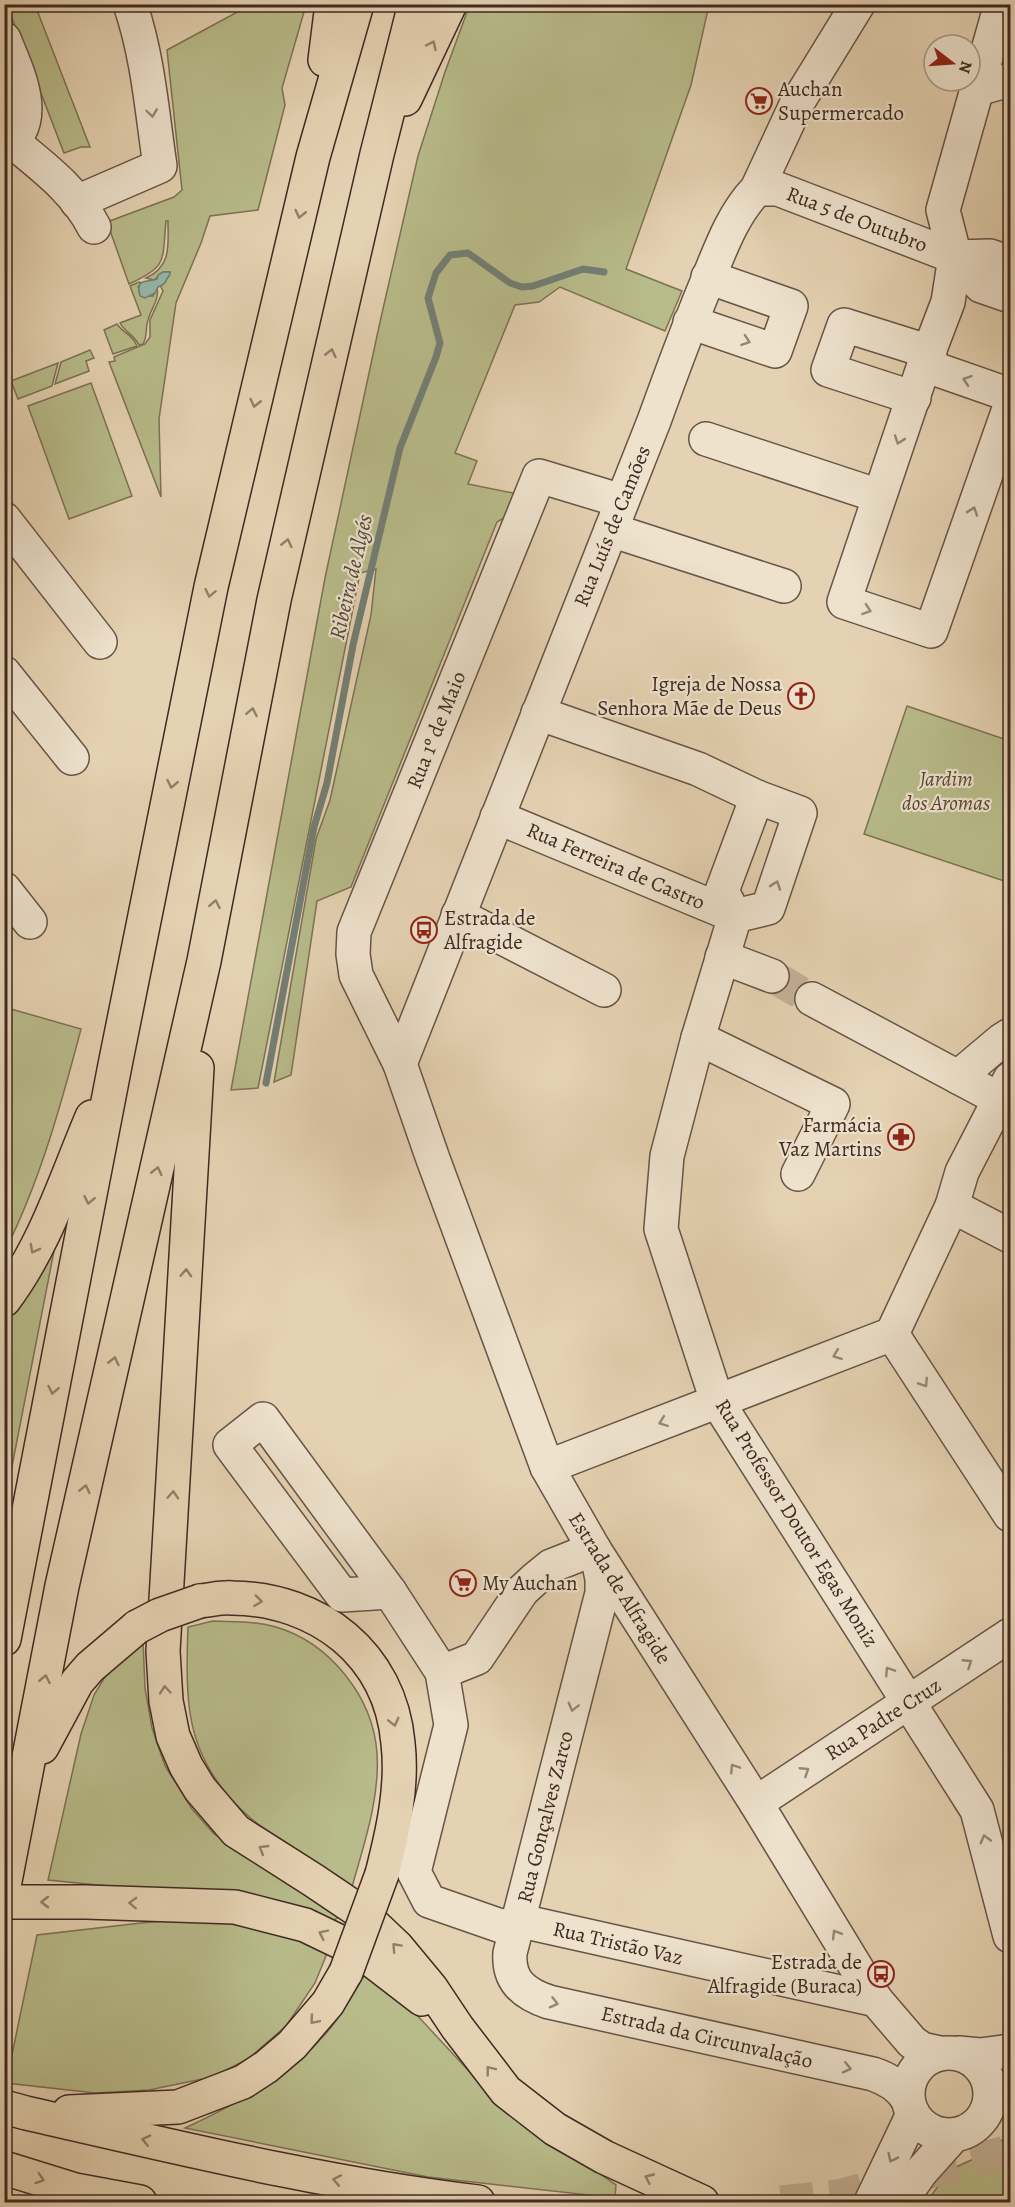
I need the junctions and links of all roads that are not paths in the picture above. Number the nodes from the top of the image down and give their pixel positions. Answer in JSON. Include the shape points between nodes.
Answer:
{"nodes":[{"id":1,"x":130,"y":4,"type":"edge"},
{"id":2,"x":332,"y":4,"type":"edge"},
{"id":3,"x":357,"y":4,"type":"edge"},
{"id":4,"x":415,"y":4,"type":"edge"},
{"id":5,"x":450,"y":4,"type":"edge"},
{"id":6,"x":858,"y":4,"type":"edge"},
{"id":7,"x":1001,"y":4,"type":"edge"},
{"id":8,"x":4,"y":39,"type":"edge"},
{"id":9,"x":982,"y":71,"type":"edge"},
{"id":10,"x":1011,"y":80,"type":"edge"},
{"id":11,"x":982,"y":88,"type":"edge"},
{"id":12,"x":976,"y":93,"type":"edge"},
{"id":13,"x":9,"y":146,"type":"edge"},
{"id":14,"x":377,"y":154,"type":"junction"},
{"id":15,"x":313,"y":157,"type":"junction"},
{"id":16,"x":757,"y":189,"type":"junction"},
{"id":17,"x":956,"y":256,"type":"junction"},
{"id":18,"x":1011,"y":263,"type":"edge"},
{"id":19,"x":708,"y":278,"type":"junction"},
{"id":20,"x":1011,"y":296,"type":"edge"},
{"id":21,"x":690,"y":322,"type":"junction"},
{"id":22,"x":927,"y":358,"type":"junction"},
{"id":23,"x":1011,"y":395,"type":"edge"},
{"id":24,"x":914,"y":398,"type":"junction"},
{"id":25,"x":1011,"y":406,"type":"edge"},
{"id":26,"x":706,"y":439,"type":"dead end"},
{"id":27,"x":879,"y":496,"type":"junction"},
{"id":28,"x":616,"y":515,"type":"junction"},
{"id":29,"x":4,"y":519,"type":"edge"},
{"id":30,"x":784,"y":586,"type":"dead end"},
{"id":31,"x":100,"y":642,"type":"dead end"},
{"id":32,"x":4,"y":672,"type":"edge"},
{"id":33,"x":538,"y":713,"type":"junction"},
{"id":34,"x":72,"y":758,"type":"dead end"},
{"id":35,"x":757,"y":797,"type":"junction"},
{"id":36,"x":497,"y":817,"type":"junction"},
{"id":37,"x":4,"y":889,"type":"edge"},
{"id":38,"x":459,"y":915,"type":"junction"},
{"id":39,"x":735,"y":916,"type":"junction"},
{"id":40,"x":30,"y":922,"type":"dead end"},
{"id":41,"x":722,"y":957,"type":"junction"},
{"id":42,"x":204,"y":961,"type":"junction"},
{"id":43,"x":772,"y":976,"type":"tunnel mouth"},
{"id":44,"x":604,"y":990,"type":"dead end"},
{"id":45,"x":812,"y":999,"type":"tunnel mouth"},
{"id":46,"x":1011,"y":1035,"type":"edge"},
{"id":47,"x":698,"y":1038,"type":"junction"},
{"id":48,"x":116,"y":1060,"type":"junction"},
{"id":49,"x":400,"y":1064,"type":"junction"},
{"id":50,"x":958,"y":1077,"type":"junction"},
{"id":51,"x":1005,"y":1089,"type":"edge"},
{"id":52,"x":798,"y":1174,"type":"dead end"},
{"id":53,"x":952,"y":1206,"type":"junction"},
{"id":54,"x":1011,"y":1236,"type":"edge"},
{"id":55,"x":4,"y":1300,"type":"edge"},
{"id":56,"x":892,"y":1334,"type":"junction"},
{"id":57,"x":717,"y":1401,"type":"junction"},
{"id":58,"x":547,"y":1467,"type":"junction"},
{"id":59,"x":1011,"y":1515,"type":"edge"},
{"id":60,"x":594,"y":1549,"type":"junction"},
{"id":61,"x":390,"y":1592,"type":"junction"},
{"id":62,"x":1011,"y":1635,"type":"edge"},
{"id":63,"x":4,"y":1639,"type":"edge"},
{"id":64,"x":658,"y":1650,"type":"junction"},
{"id":65,"x":584,"y":1664,"type":"junction"},
{"id":66,"x":442,"y":1672,"type":"junction"},
{"id":67,"x":909,"y":1702,"type":"junction"},
{"id":68,"x":27,"y":1778,"type":"junction"},
{"id":69,"x":756,"y":1803,"type":"junction"},
{"id":70,"x":4,"y":1886,"type":"edge"},
{"id":71,"x":4,"y":1902,"type":"edge"},
{"id":72,"x":517,"y":1924,"type":"junction"},
{"id":73,"x":1011,"y":1936,"type":"edge"},
{"id":74,"x":510,"y":1970,"type":"joint"},
{"id":75,"x":876,"y":2000,"type":"junction"},
{"id":76,"x":457,"y":2027,"type":"junction"},
{"id":77,"x":1011,"y":2050,"type":"edge"},
{"id":78,"x":950,"y":2053,"type":"junction"},
{"id":79,"x":1011,"y":2101,"type":"edge"},
{"id":80,"x":911,"y":2107,"type":"junction"},
{"id":81,"x":15,"y":2110,"type":"edge"},
{"id":82,"x":968,"y":2127,"type":"junction"},
{"id":83,"x":4,"y":2168,"type":"edge"},
{"id":84,"x":87,"y":2196,"type":"edge"},
{"id":85,"x":140,"y":2202,"type":"edge"},
{"id":86,"x":478,"y":2202,"type":"edge"},
{"id":87,"x":702,"y":2202,"type":"edge"},
{"id":88,"x":871,"y":2202,"type":"edge"},
{"id":89,"x":900,"y":2202,"type":"edge"}],
"edges":[{"from":1,"to":13,"type":"street","one_way":true,"via":[[140,32],[160,166],[85,214],[55,177]]},
{"from":2,"to":15,"type":"highway"},
{"from":3,"to":15,"type":"highway"},
{"from":4,"to":14,"type":"highway"},
{"from":14,"to":5,"type":"highway","one_way":true},
{"from":6,"to":16,"type":"street","name":"Rua Luís de Camões","via":[[796,105]]},
{"from":7,"to":9,"type":"street"},
{"from":8,"to":13,"type":"street","via":[[25,99],[24,123]]},
{"from":10,"to":11,"type":"street"},
{"from":12,"to":17,"type":"street","via":[[942,210]]},
{"from":42,"to":14,"type":"highway","one_way":true,"via":[[274,600]]},
{"from":15,"to":48,"type":"highway","one_way":true,"via":[[212,587]]},
{"from":16,"to":17,"type":"street","name":"Rua 5 de Outubro","via":[[778,189]]},
{"from":16,"to":19,"type":"street","name":"Rua Luís de Camões","via":[[728,231]]},
{"from":17,"to":18,"type":"street","name":"Rua 5 de Outubro","via":[[990,256]]},
{"from":17,"to":20,"type":"street","name":"Rua 5 de Outubro","via":[[981,286]]},
{"from":17,"to":22,"type":"street","via":[[948,302]]},
{"from":19,"to":21,"type":"street","name":"Rua Luís de Camões"},
{"from":21,"to":19,"type":"street","one_way":true,"via":[[775,351],[791,306]]},
{"from":21,"to":28,"type":"street","name":"Rua Luís de Camões"},
{"from":23,"to":22,"type":"street","one_way":true},
{"from":22,"to":24,"type":"street"},
{"from":22,"to":24,"type":"street","via":[[844,325],[828,370]]},
{"from":24,"to":27,"type":"street","one_way":true},
{"from":27,"to":25,"type":"street","one_way":true,"via":[[844,602],[931,631]]},
{"from":26,"to":27,"type":"street"},
{"from":28,"to":30,"type":"street"},
{"from":28,"to":33,"type":"street","name":"Rua Luís de Camões"},
{"from":28,"to":49,"type":"street","name":"Rua 1º de Maio","via":[[539,476],[354,932],[356,975]]},
{"from":29,"to":31,"type":"street"},
{"from":32,"to":34,"type":"street"},
{"from":33,"to":35,"type":"street","via":[[698,769]]},
{"from":33,"to":36,"type":"street","name":"Rua Luís de Camões"},
{"from":35,"to":39,"type":"street","via":[[722,891]]},
{"from":39,"to":35,"type":"street","one_way":true,"via":[[768,908],[801,813]]},
{"from":36,"to":38,"type":"street","name":"Rua Luís de Camões"},
{"from":36,"to":39,"type":"street","name":"Rua Ferreira de Castro"},
{"from":37,"to":40,"type":"street"},
{"from":38,"to":44,"type":"street"},
{"from":38,"to":49,"type":"street","name":"Rua Luís de Camões"},
{"from":39,"to":41,"type":"street","name":"Rua Professor Doutor Egas Moniz"},
{"from":41,"to":43,"type":"street"},
{"from":41,"to":47,"type":"street","name":"Rua Professor Doutor Egas Moniz"},
{"from":68,"to":42,"type":"highway","one_way":true,"via":[[62,1586]]},
{"from":76,"to":42,"type":"highway","one_way":true,"via":[[397,1947],[359,1911],[236,1831],[200,1789],[173,1736],[166,1701],[164,1651]]},
{"from":45,"to":50,"type":"street"},
{"from":46,"to":50,"type":"street"},
{"from":47,"to":52,"type":"street","via":[[833,1104]]},
{"from":47,"to":57,"type":"street","name":"Rua Professor Doutor Egas Moniz","via":[[667,1156],[661,1229]]},
{"from":48,"to":55,"type":"highway","one_way":true,"via":[[52,1215]]},
{"from":48,"to":63,"type":"highway","one_way":true},
{"from":49,"to":58,"type":"street","name":"Estrada de Alfragide"},
{"from":50,"to":51,"type":"street"},
{"from":51,"to":53,"type":"street","via":[[962,1172]]},
{"from":53,"to":54,"type":"street"},
{"from":53,"to":56,"type":"street"},
{"from":56,"to":57,"type":"street","one_way":true},
{"from":56,"to":59,"type":"street","one_way":true},
{"from":57,"to":58,"type":"street","one_way":true},
{"from":67,"to":57,"type":"street","name":"Rua Professor Doutor Egas Moniz","one_way":true},
{"from":58,"to":60,"type":"street","name":"Estrada de Alfragide"},
{"from":60,"to":64,"type":"street","name":"Estrada de Alfragide"},
{"from":60,"to":65,"type":"street","name":"Rua Gonçalves Zarco","via":[[600,1564],[602,1593]]},
{"from":60,"to":66,"type":"street","via":[[551,1566],[522,1591],[477,1658]]},
{"from":61,"to":61,"type":"street","via":[[263,1419],[230,1445],[342,1595]]},
{"from":61,"to":66,"type":"street"},
{"from":67,"to":62,"type":"street","name":"Rua Padre Cruz","one_way":true},
{"from":64,"to":65,"type":"street","name":"Rua Gonçalves Zarco","via":[[647,1639],[619,1630],[599,1638]]},
{"from":69,"to":64,"type":"street","name":"Estrada de Alfragide","one_way":true},
{"from":65,"to":72,"type":"street","name":"Rua Gonçalves Zarco","one_way":true},
{"from":66,"to":72,"type":"street","name":"Rua Tristão Vaz","via":[[451,1725],[414,1872],[429,1901],[501,1926]]},
{"from":69,"to":67,"type":"street","name":"Rua Padre Cruz","one_way":true},
{"from":73,"to":67,"type":"street","name":"Rua Professor Doutor Egas Moniz","one_way":true,"via":[[977,1810]]},
{"from":68,"to":70,"type":"highway"},
{"from":68,"to":81,"type":"highway","one_way":true,"bridge":true,"via":[[77,1682],[90,1667],[137,1627],[200,1601],[232,1598],[273,1603],[295,1609],[346,1637],[370,1664],[388,1699],[398,1741],[399,1783],[382,1874],[346,1972],[328,2003],[299,2038],[243,2082],[178,2107]]},
{"from":75,"to":69,"type":"street","name":"Estrada de Alfragide","one_way":true},
{"from":76,"to":71,"type":"highway","one_way":true,"via":[[361,1952],[305,1925],[235,1907]]},
{"from":72,"to":74,"type":"street","name":"Rua Gonçalves Zarco"},
{"from":72,"to":75,"type":"street","name":"Rua Tristão Vaz","via":[[530,1923]]},
{"from":74,"to":80,"type":"street","name":"Estrada da Circunvalação","one_way":true,"via":[[518,1986],[536,1998],[873,2074],[890,2081]]},
{"from":75,"to":78,"type":"street","name":"Estrada de Alfragide","via":[[912,2042],[928,2052]]},
{"from":87,"to":76,"type":"highway","one_way":true,"via":[[604,2157],[555,2129],[506,2091]]},
{"from":77,"to":78,"type":"street","via":[[980,2055]]},
{"from":78,"to":80,"type":"street","via":[[924,2061],[914,2072],[909,2085]]},
{"from":78,"to":82,"type":"street","via":[[976,2062],[990,2089],[989,2104]]},
{"from":79,"to":82,"type":"street"},
{"from":80,"to":82,"type":"street","via":[[924,2126],[938,2134]]},
{"from":80,"to":88,"type":"street","one_way":true},
{"from":86,"to":81,"type":"highway","one_way":true,"via":[[419,2195],[236,2160]]},
{"from":82,"to":89,"type":"street","via":[[921,2172]]},
{"from":83,"to":84,"type":"highway","one_way":true},
{"from":84,"to":85,"type":"highway"}]}
